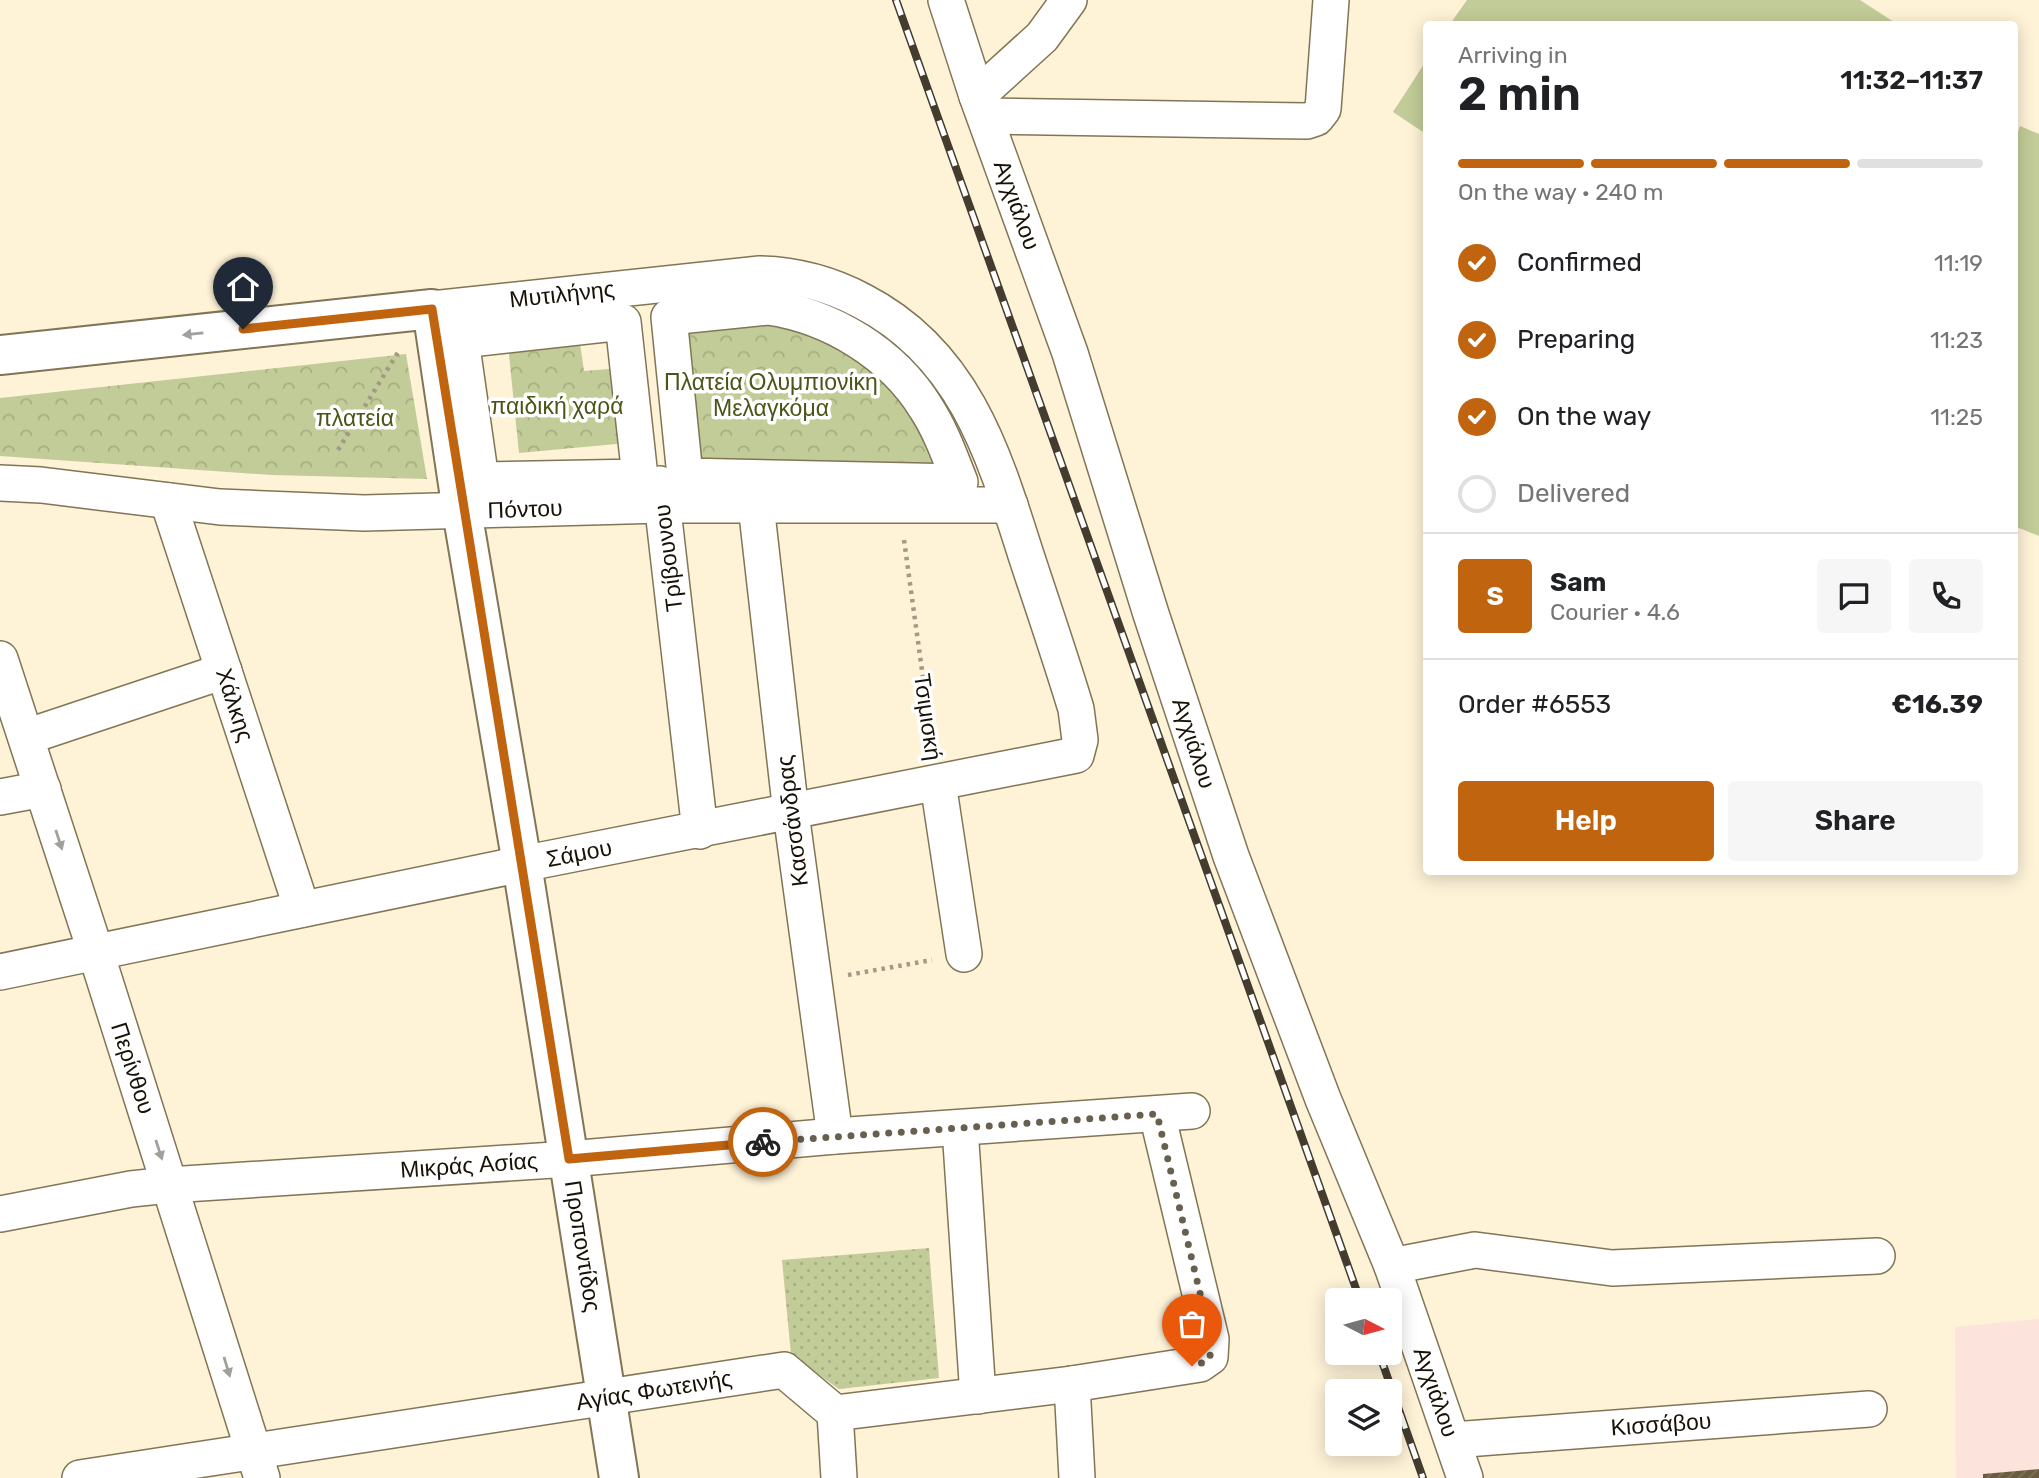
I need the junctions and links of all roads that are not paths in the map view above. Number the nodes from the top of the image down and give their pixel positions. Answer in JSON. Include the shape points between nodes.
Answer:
{"nodes":[{"id":1,"x":946,"y":0,"type":"edge"},
{"id":2,"x":1069,"y":0,"type":"edge"},
{"id":3,"x":1332,"y":0,"type":"edge"},
{"id":4,"x":981,"y":106,"type":"junction"},
{"id":5,"x":636,"y":285,"type":"junction"},
{"id":6,"x":669,"y":317,"type":"joint"},
{"id":7,"x":434,"y":326,"type":"junction"},
{"id":8,"x":0,"y":355,"type":"edge"},
{"id":9,"x":0,"y":483,"type":"edge"},
{"id":10,"x":472,"y":496,"type":"junction"},
{"id":11,"x":168,"y":501,"type":"junction"},
{"id":12,"x":662,"y":505,"type":"junction"},
{"id":13,"x":756,"y":505,"type":"junction"},
{"id":14,"x":1010,"y":505,"type":"junction"},
{"id":15,"x":0,"y":659,"type":"edge"},
{"id":16,"x":224,"y":671,"type":"junction"},
{"id":17,"x":26,"y":737,"type":"junction"},
{"id":18,"x":1076,"y":755,"type":"joint"},
{"id":19,"x":938,"y":783,"type":"junction"},
{"id":20,"x":43,"y":789,"type":"junction"},
{"id":21,"x":0,"y":797,"type":"edge"},
{"id":22,"x":791,"y":813,"type":"junction"},
{"id":23,"x":699,"y":831,"type":"junction"},
{"id":24,"x":522,"y":864,"type":"junction"},
{"id":25,"x":302,"y":909,"type":"junction"},
{"id":26,"x":96,"y":953,"type":"junction"},
{"id":27,"x":964,"y":954,"type":"road end"},
{"id":28,"x":0,"y":972,"type":"edge"},
{"id":29,"x":1192,"y":1111,"type":"dead end"},
{"id":30,"x":1157,"y":1114,"type":"junction"},
{"id":31,"x":960,"y":1128,"type":"junction"},
{"id":32,"x":835,"y":1136,"type":"junction"},
{"id":33,"x":569,"y":1159,"type":"junction"},
{"id":34,"x":169,"y":1185,"type":"junction"},
{"id":35,"x":0,"y":1214,"type":"edge"},
{"id":36,"x":1877,"y":1256,"type":"dead end"},
{"id":37,"x":1392,"y":1266,"type":"junction"},
{"id":38,"x":1072,"y":1384,"type":"junction"},
{"id":39,"x":978,"y":1396,"type":"junction"},
{"id":40,"x":606,"y":1397,"type":"junction"},
{"id":41,"x":1869,"y":1409,"type":"dead end"},
{"id":42,"x":835,"y":1413,"type":"junction"},
{"id":43,"x":1453,"y":1440,"type":"junction"},
{"id":44,"x":257,"y":1465,"type":"edge"},
{"id":45,"x":80,"y":1478,"type":"edge"},
{"id":46,"x":619,"y":1478,"type":"edge"},
{"id":47,"x":839,"y":1478,"type":"edge"},
{"id":48,"x":1077,"y":1478,"type":"edge"},
{"id":49,"x":1465,"y":1478,"type":"edge"}],
"edges":[{"from":1,"to":4,"type":"street","name":"Αγχιάλου"},
{"from":2,"to":4,"type":"street"},
{"from":3,"to":4,"type":"street","via":[[1323,109],[1307,121]]},
{"from":4,"to":37,"type":"street","name":"Αγχιάλου","via":[[1070,353],[1231,856]]},
{"from":5,"to":7,"type":"street","name":"Μυτιλήνης"},
{"from":5,"to":12,"type":"street","name":"Τρίβουνου"},
{"from":5,"to":14,"type":"street","name":"Μυτιλήνης","via":[[782,275],[830,286],[874,307],[913,334],[952,377],[981,428]]},
{"from":6,"to":6,"type":"street","via":[[685,476],[960,482],[918,397],[885,362],[844,332],[812,317],[768,307]]},
{"from":7,"to":8,"type":"street","name":"Μυτιλήνης","one_way":true},
{"from":7,"to":10,"type":"street","name":"Προποντίδος"},
{"from":9,"to":11,"type":"street","name":"Πόντου"},
{"from":10,"to":10,"type":"street","via":[[640,477],[623,322],[461,340]]},
{"from":10,"to":11,"type":"street","name":"Πόντου","via":[[364,513]]},
{"from":10,"to":12,"type":"street","name":"Πόντου"},
{"from":10,"to":24,"type":"street","name":"Προποντίδος"},
{"from":11,"to":16,"type":"street","name":"Χάλκης"},
{"from":12,"to":13,"type":"street","name":"Πόντου"},
{"from":12,"to":23,"type":"street","name":"Τρίβουνου"},
{"from":13,"to":14,"type":"street","name":"Πόντου"},
{"from":13,"to":22,"type":"street","name":"Κασσάνδρας"},
{"from":14,"to":18,"type":"street","name":"Μυτιλήνης","via":[[1076,709],[1080,740]]},
{"from":15,"to":17,"type":"street","name":"Περίνθου"},
{"from":16,"to":17,"type":"street"},
{"from":16,"to":25,"type":"street","name":"Χάλκης"},
{"from":17,"to":20,"type":"street","name":"Περίνθου"},
{"from":18,"to":19,"type":"street","name":"Σάμου"},
{"from":19,"to":22,"type":"street","name":"Σάμου"},
{"from":19,"to":27,"type":"street","name":"Τσιμισκή"},
{"from":20,"to":21,"type":"street"},
{"from":20,"to":26,"type":"street","name":"Περίνθου","one_way":true},
{"from":22,"to":23,"type":"street","name":"Σάμου"},
{"from":22,"to":32,"type":"street","name":"Κασσάνδρας"},
{"from":23,"to":24,"type":"street","name":"Σάμου"},
{"from":24,"to":25,"type":"street","name":"Σάμου"},
{"from":24,"to":33,"type":"street","name":"Προποντίδος"},
{"from":25,"to":26,"type":"street","name":"Σάμου"},
{"from":26,"to":28,"type":"street","name":"Σάμου"},
{"from":26,"to":34,"type":"street","name":"Περίνθου","one_way":true},
{"from":29,"to":30,"type":"street","name":"Μικράς Ασίας"},
{"from":30,"to":31,"type":"street","name":"Μικράς Ασίας"},
{"from":30,"to":38,"type":"street","via":[[1211,1339],[1210,1357],[1192,1366]]},
{"from":31,"to":32,"type":"street","name":"Μικράς Ασίας"},
{"from":31,"to":39,"type":"street"},
{"from":32,"to":33,"type":"street","name":"Μικράς Ασίας"},
{"from":33,"to":34,"type":"street","name":"Μικράς Ασίας"},
{"from":33,"to":40,"type":"street","name":"Προποντίδος"},
{"from":34,"to":35,"type":"street","name":"Μικράς Ασίας"},
{"from":34,"to":44,"type":"street","name":"Περίνθου","one_way":true},
{"from":36,"to":37,"type":"street","via":[[1612,1268],[1475,1250]]},
{"from":37,"to":43,"type":"street","name":"Αγχιάλου"},
{"from":38,"to":39,"type":"street"},
{"from":38,"to":48,"type":"street"},
{"from":39,"to":42,"type":"street"},
{"from":40,"to":42,"type":"street","name":"Αγίας Φωτεινής","via":[[784,1370]]},
{"from":40,"to":44,"type":"street","name":"Αγίας Φωτεινής"},
{"from":40,"to":46,"type":"street","name":"Προποντίδος"},
{"from":41,"to":43,"type":"street","name":"Κισσάβου"},
{"from":42,"to":47,"type":"street"},
{"from":43,"to":49,"type":"street","name":"Αγχιάλου"},
{"from":44,"to":45,"type":"street","name":"Αγίας Φωτεινής"}]}
